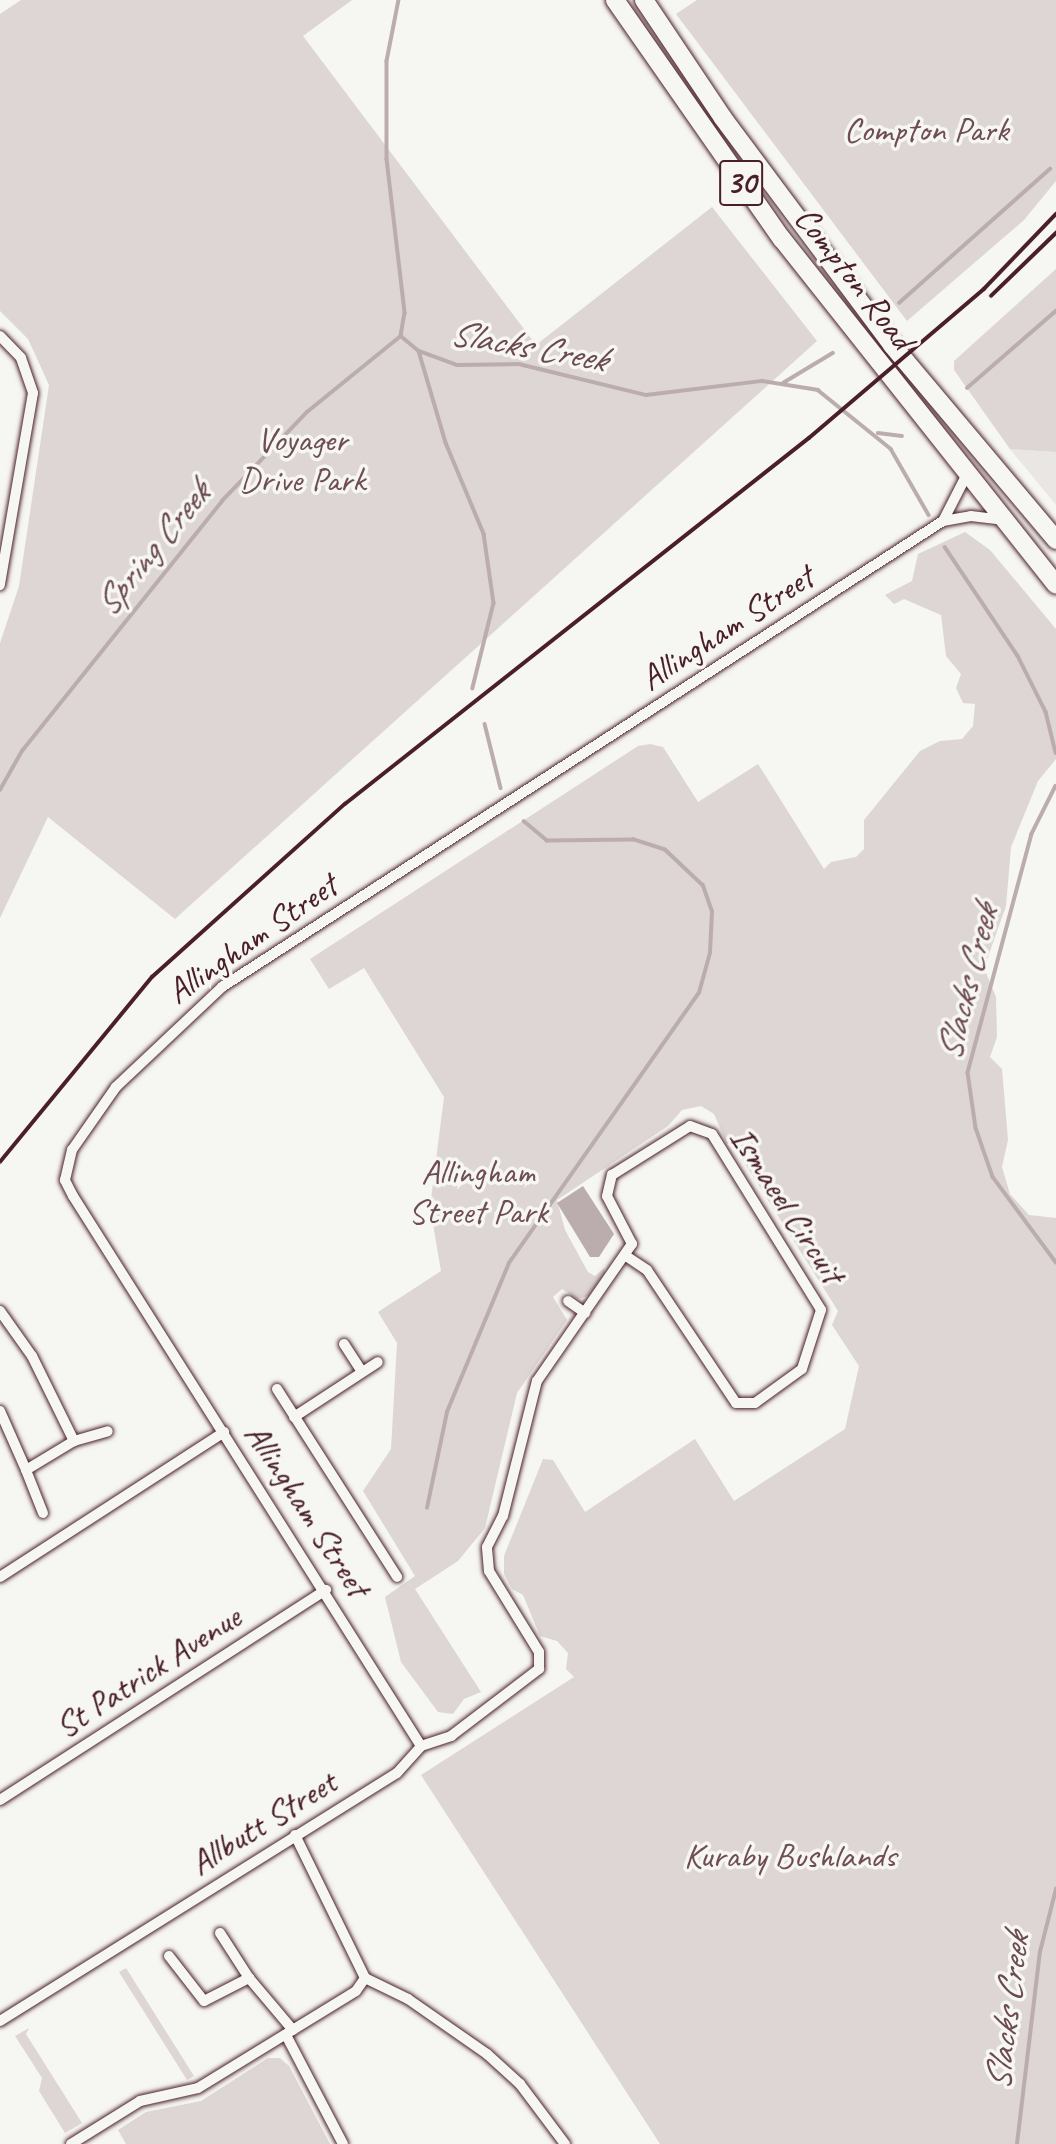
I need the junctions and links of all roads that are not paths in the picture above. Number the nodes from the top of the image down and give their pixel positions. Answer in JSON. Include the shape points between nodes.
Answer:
{"nodes":[{"id":1,"x":615,"y":0,"type":"edge"},
{"id":2,"x":644,"y":0,"type":"edge"},
{"id":3,"x":750,"y":154,"type":"junction"},
{"id":4,"x":752,"y":199,"type":"junction"},
{"id":5,"x":0,"y":336,"type":"edge"},
{"id":6,"x":967,"y":474,"type":"junction"},
{"id":7,"x":1003,"y":520,"type":"junction"},
{"id":8,"x":943,"y":521,"type":"junction"},
{"id":9,"x":1056,"y":540,"type":"edge"},
{"id":10,"x":0,"y":557,"type":"edge"},
{"id":11,"x":0,"y":585,"type":"edge"},
{"id":12,"x":1056,"y":585,"type":"edge"},
{"id":13,"x":626,"y":1256,"type":"junction"},
{"id":14,"x":568,"y":1301,"type":"dead end"},
{"id":15,"x":0,"y":1311,"type":"edge"},
{"id":16,"x":585,"y":1313,"type":"junction"},
{"id":17,"x":344,"y":1344,"type":"dead end"},
{"id":18,"x":377,"y":1362,"type":"dead end"},
{"id":19,"x":362,"y":1372,"type":"junction"},
{"id":20,"x":276,"y":1389,"type":"dead end"},
{"id":21,"x":0,"y":1412,"type":"edge"},
{"id":22,"x":294,"y":1417,"type":"junction"},
{"id":23,"x":108,"y":1431,"type":"dead end"},
{"id":24,"x":224,"y":1432,"type":"junction"},
{"id":25,"x":74,"y":1441,"type":"junction"},
{"id":26,"x":26,"y":1470,"type":"junction"},
{"id":27,"x":43,"y":1513,"type":"dead end"},
{"id":28,"x":0,"y":1577,"type":"edge"},
{"id":29,"x":397,"y":1577,"type":"dead end"},
{"id":30,"x":326,"y":1590,"type":"junction"},
{"id":31,"x":421,"y":1746,"type":"junction"},
{"id":32,"x":0,"y":1800,"type":"edge"},
{"id":33,"x":295,"y":1835,"type":"junction"},
{"id":34,"x":220,"y":1933,"type":"dead end"},
{"id":35,"x":169,"y":1956,"type":"dead end"},
{"id":36,"x":249,"y":1978,"type":"junction"},
{"id":37,"x":365,"y":1978,"type":"junction"},
{"id":38,"x":0,"y":2021,"type":"edge"},
{"id":39,"x":290,"y":2032,"type":"junction"},
{"id":40,"x":71,"y":2144,"type":"edge"},
{"id":41,"x":343,"y":2144,"type":"edge"},
{"id":42,"x":565,"y":2144,"type":"edge"}],
"edges":[{"from":1,"to":4,"type":"main road","name":"Compton Road","number":"30"},
{"from":2,"to":3,"type":"main road","name":"Compton Road","number":"30"},
{"from":3,"to":4,"type":"main road","via":[[761,189]]},
{"from":3,"to":9,"type":"main road","name":"Compton Road","number":"30","via":[[906,363]]},
{"from":4,"to":6,"type":"main road","name":"Compton Road","number":"30"},
{"from":5,"to":10,"type":"street","via":[[22,358],[33,393],[14,521]]},
{"from":6,"to":7,"type":"main road","name":"Compton Road","number":"30"},
{"from":6,"to":8,"type":"street"},
{"from":7,"to":8,"type":"street","name":"Allingham Street","via":[[971,516]]},
{"from":7,"to":12,"type":"main road","name":"Compton Road","number":"30"},
{"from":8,"to":24,"type":"street","name":"Allingham Street","via":[[222,986],[116,1087],[76,1143],[65,1180]]},
{"from":10,"to":11,"type":"street"},
{"from":13,"to":13,"type":"street","name":"Ismaeel Circuit","via":[[647,1270],[736,1404],[755,1403],[802,1369],[821,1320],[817,1300],[703,1127],[690,1126],[606,1184],[607,1196],[630,1232]]},
{"from":13,"to":16,"type":"street"},
{"from":14,"to":16,"type":"street"},
{"from":15,"to":25,"type":"street","via":[[32,1356]]},
{"from":16,"to":31,"type":"street","name":"Allbutt Street","via":[[528,1399],[502,1516],[486,1560],[542,1662],[533,1676],[451,1736]]},
{"from":17,"to":19,"type":"street"},
{"from":18,"to":19,"type":"street"},
{"from":19,"to":22,"type":"street"},
{"from":20,"to":22,"type":"street"},
{"from":21,"to":26,"type":"street"},
{"from":22,"to":29,"type":"street"},
{"from":23,"to":25,"type":"street"},
{"from":24,"to":28,"type":"street"},
{"from":24,"to":30,"type":"street","name":"Allingham Street"},
{"from":25,"to":26,"type":"street"},
{"from":26,"to":27,"type":"street"},
{"from":30,"to":31,"type":"street","name":"Allingham Street"},
{"from":30,"to":32,"type":"street","name":"St Patrick Avenue"},
{"from":31,"to":33,"type":"street","name":"Allbutt Street","via":[[397,1773]]},
{"from":33,"to":37,"type":"street"},
{"from":33,"to":38,"type":"street","name":"Allbutt Street"},
{"from":34,"to":36,"type":"street"},
{"from":35,"to":36,"type":"street","via":[[204,2001]]},
{"from":36,"to":39,"type":"street"},
{"from":37,"to":39,"type":"street","via":[[356,1991]]},
{"from":37,"to":42,"type":"street","via":[[408,1999],[487,2053],[520,2084]]},
{"from":39,"to":40,"type":"street","via":[[198,2088],[140,2101]]},
{"from":39,"to":41,"type":"street"}]}
